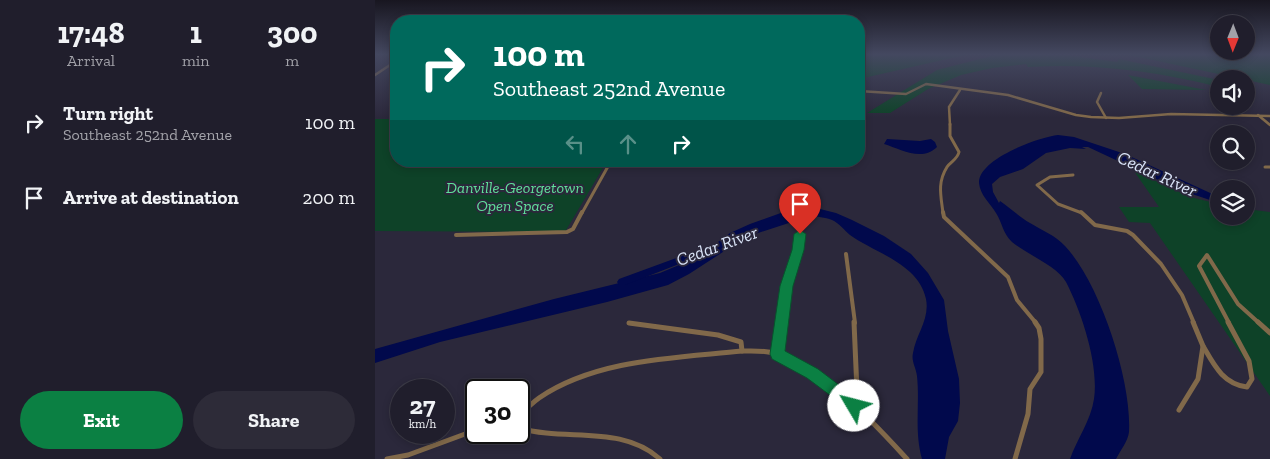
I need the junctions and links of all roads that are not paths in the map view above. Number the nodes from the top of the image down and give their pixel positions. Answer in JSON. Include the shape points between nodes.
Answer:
{"nodes":[{"id":1,"x":960,"y":90,"type":"junction"},
{"id":2,"x":865,"y":91,"type":"edge"},
{"id":3,"x":1101,"y":94,"type":"dead end"},
{"id":4,"x":1258,"y":115,"type":"junction"},
{"id":5,"x":1270,"y":116,"type":"edge"},
{"id":6,"x":1105,"y":118,"type":"junction"},
{"id":7,"x":1270,"y":125,"type":"edge"},
{"id":8,"x":608,"y":167,"type":"edge"},
{"id":9,"x":1265,"y":167,"type":"dead end"},
{"id":10,"x":1270,"y":167,"type":"edge"},
{"id":11,"x":1073,"y":176,"type":"dead end"},
{"id":12,"x":567,"y":232,"type":"joint"},
{"id":13,"x":800,"y":234,"type":"dead end"},
{"id":14,"x":456,"y":235,"type":"dead end"},
{"id":15,"x":846,"y":254,"type":"dead end"},
{"id":16,"x":629,"y":323,"type":"dead end"},
{"id":17,"x":1270,"y":333,"type":"edge"},
{"id":18,"x":1203,"y":346,"type":"junction"},
{"id":19,"x":742,"y":351,"type":"junction"},
{"id":20,"x":777,"y":354,"type":"junction"},
{"id":21,"x":530,"y":405,"type":"edge"},
{"id":22,"x":854,"y":406,"type":"junction"},
{"id":23,"x":1179,"y":410,"type":"dead end"},
{"id":24,"x":530,"y":431,"type":"edge"},
{"id":25,"x":465,"y":434,"type":"edge"},
{"id":26,"x":656,"y":453,"type":"joint"},
{"id":27,"x":387,"y":459,"type":"edge"},
{"id":28,"x":660,"y":459,"type":"edge"},
{"id":29,"x":907,"y":459,"type":"edge"},
{"id":30,"x":1015,"y":459,"type":"edge"}],
"edges":[{"from":1,"to":2,"type":"street","via":[[922,84],[906,94]]},
{"from":1,"to":6,"type":"street","via":[[1008,95],[1076,115]]},
{"from":1,"to":30,"type":"street","via":[[949,107],[950,136],[959,152],[958,157],[948,166],[939,184],[945,217],[1008,277],[1017,300],[1039,328],[1041,339],[1041,372],[1030,389],[1028,414]]},
{"from":3,"to":6,"type":"street","via":[[1097,102]]},
{"from":4,"to":5,"type":"street"},
{"from":4,"to":6,"type":"street","via":[[1171,114]]},
{"from":4,"to":7,"type":"street"},
{"from":8,"to":12,"type":"street","via":[[573,230]]},
{"from":9,"to":10,"type":"street"},
{"from":11,"to":18,"type":"street","via":[[1049,177],[1037,185],[1058,204],[1081,212],[1095,225],[1133,235],[1161,264],[1182,295]]},
{"from":12,"to":14,"type":"street"},
{"from":13,"to":20,"type":"street","via":[[786,286]]},
{"from":15,"to":22,"type":"street","via":[[854,309],[857,391]]},
{"from":16,"to":19,"type":"street","via":[[735,339],[741,342]]},
{"from":17,"to":18,"type":"street","via":[[1237,304],[1207,255],[1199,266],[1249,361],[1252,379],[1247,387],[1239,387],[1221,376]]},
{"from":18,"to":23,"type":"street","via":[[1198,379]]},
{"from":19,"to":20,"type":"street"},
{"from":19,"to":21,"type":"street","via":[[651,361],[606,371],[541,394]]},
{"from":20,"to":22,"type":"street","via":[[813,374]]},
{"from":22,"to":29,"type":"street"},
{"from":24,"to":26,"type":"street","via":[[548,435],[621,439]]},
{"from":25,"to":27,"type":"street","via":[[408,455]]},
{"from":26,"to":28,"type":"street"}]}
